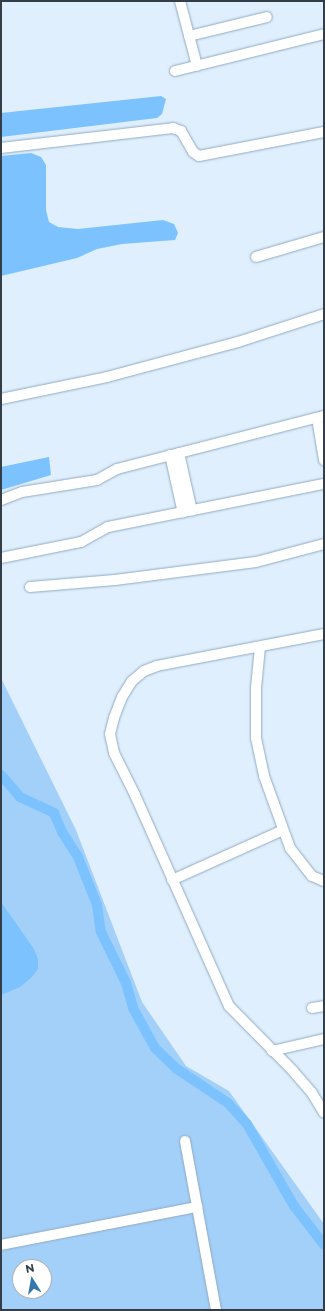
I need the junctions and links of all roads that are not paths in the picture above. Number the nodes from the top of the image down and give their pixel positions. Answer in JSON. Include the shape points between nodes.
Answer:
{"nodes":[{"id":1,"x":180,"y":1,"type":"edge"},
{"id":2,"x":267,"y":17,"type":"dead end"},
{"id":3,"x":324,"y":34,"type":"edge"},
{"id":4,"x":189,"y":36,"type":"junction"},
{"id":5,"x":197,"y":66,"type":"junction"},
{"id":6,"x":175,"y":71,"type":"dead end"},
{"id":7,"x":324,"y":132,"type":"edge"},
{"id":8,"x":1,"y":148,"type":"edge"},
{"id":9,"x":324,"y":237,"type":"edge"},
{"id":10,"x":256,"y":257,"type":"dead end"},
{"id":11,"x":324,"y":314,"type":"edge"},
{"id":12,"x":1,"y":399,"type":"edge"},
{"id":13,"x":321,"y":417,"type":"edge"},
{"id":14,"x":175,"y":454,"type":"junction"},
{"id":15,"x":324,"y":460,"type":"edge"},
{"id":16,"x":324,"y":484,"type":"edge"},
{"id":17,"x":1,"y":500,"type":"edge"},
{"id":18,"x":187,"y":512,"type":"junction"},
{"id":19,"x":324,"y":544,"type":"edge"},
{"id":20,"x":1,"y":558,"type":"edge"},
{"id":21,"x":30,"y":588,"type":"dead end"},
{"id":22,"x":324,"y":634,"type":"edge"},
{"id":23,"x":260,"y":647,"type":"junction"},
{"id":24,"x":283,"y":830,"type":"junction"},
{"id":25,"x":172,"y":880,"type":"junction"},
{"id":26,"x":324,"y":881,"type":"edge"},
{"id":27,"x":324,"y":1006,"type":"edge"},
{"id":28,"x":312,"y":1008,"type":"dead end"},
{"id":29,"x":324,"y":1039,"type":"edge"},
{"id":30,"x":272,"y":1051,"type":"junction"},
{"id":31,"x":324,"y":1113,"type":"edge"},
{"id":32,"x":185,"y":1141,"type":"dead end"},
{"id":33,"x":197,"y":1207,"type":"junction"},
{"id":34,"x":1,"y":1246,"type":"edge"},
{"id":35,"x":216,"y":1310,"type":"edge"}],
"edges":[{"from":1,"to":4,"type":"street"},
{"from":2,"to":4,"type":"street"},
{"from":3,"to":5,"type":"street"},
{"from":4,"to":5,"type":"street"},
{"from":5,"to":6,"type":"street"},
{"from":7,"to":8,"type":"street","via":[[199,156],[193,152],[181,131],[173,128]]},
{"from":9,"to":10,"type":"street"},
{"from":11,"to":12,"type":"street","via":[[238,342],[115,375]]},
{"from":13,"to":14,"type":"street"},
{"from":13,"to":15,"type":"street"},
{"from":14,"to":17,"type":"street","via":[[117,469],[97,480],[22,492]]},
{"from":14,"to":18,"type":"street"},
{"from":16,"to":18,"type":"street"},
{"from":18,"to":20,"type":"street","via":[[108,527],[81,542]]},
{"from":19,"to":21,"type":"street","via":[[256,562]]},
{"from":22,"to":23,"type":"street"},
{"from":23,"to":24,"type":"street","via":[[256,688],[256,738],[264,776]]},
{"from":23,"to":25,"type":"street","via":[[157,666],[144,671],[132,681],[114,718],[110,734],[114,754]]},
{"from":24,"to":25,"type":"street"},
{"from":24,"to":26,"type":"street","via":[[290,848],[312,876]]},
{"from":25,"to":30,"type":"street","via":[[229,1006]]},
{"from":27,"to":28,"type":"street"},
{"from":29,"to":30,"type":"street"},
{"from":30,"to":31,"type":"street","via":[[312,1092]]},
{"from":32,"to":33,"type":"street"},
{"from":33,"to":34,"type":"street"},
{"from":33,"to":35,"type":"street"}]}
